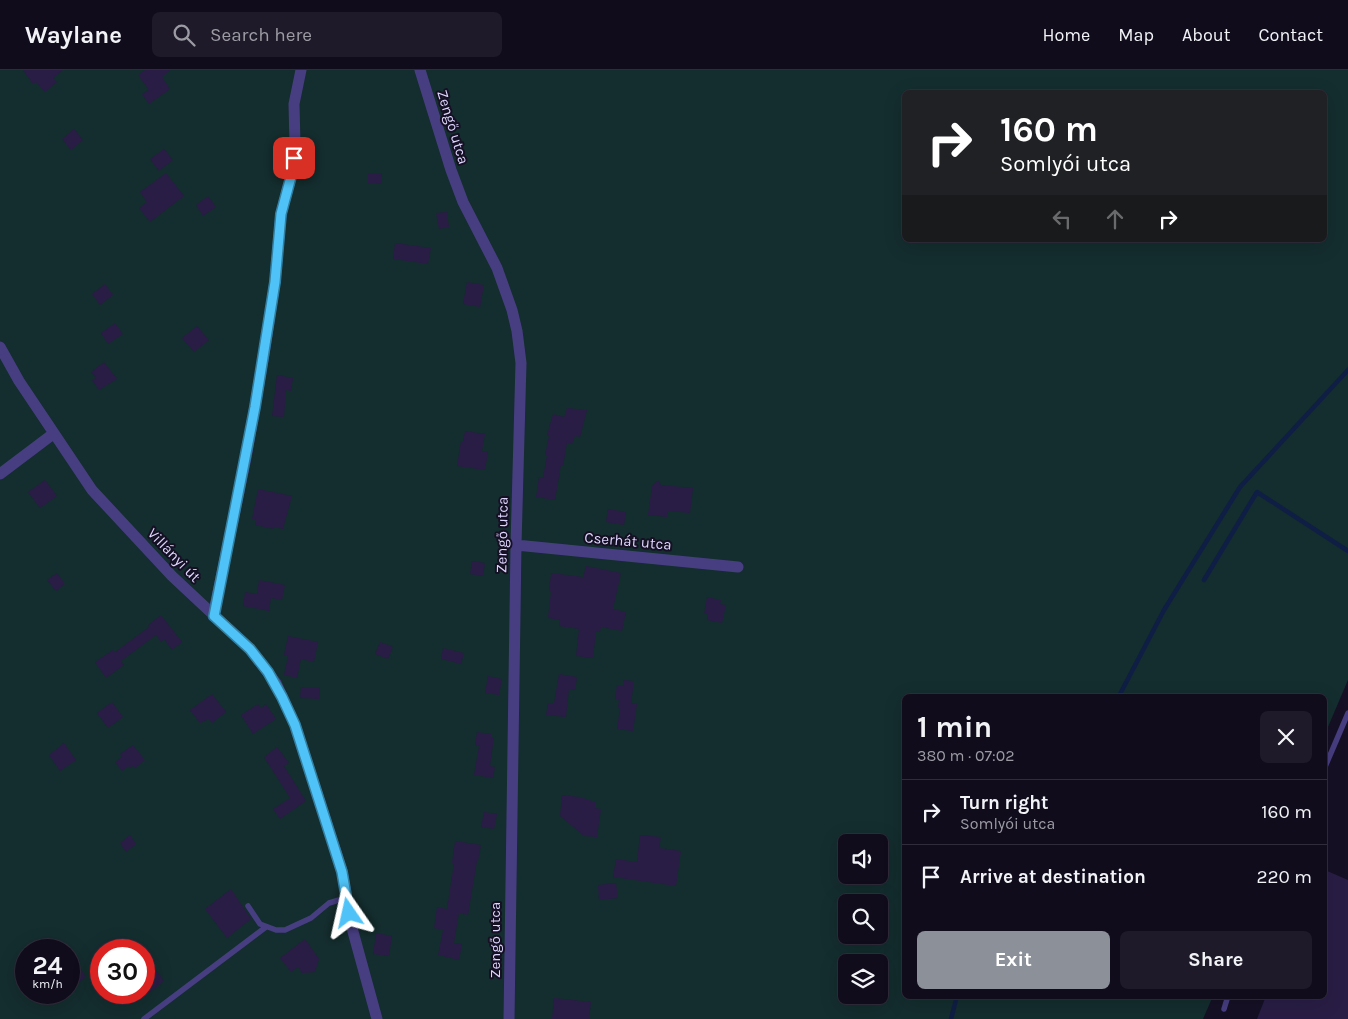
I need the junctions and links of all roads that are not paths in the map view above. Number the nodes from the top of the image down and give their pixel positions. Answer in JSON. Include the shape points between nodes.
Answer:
{"nodes":[{"id":1,"x":300,"y":70,"type":"edge"},
{"id":2,"x":420,"y":70,"type":"edge"},
{"id":3,"x":0,"y":347,"type":"edge"},
{"id":4,"x":53,"y":434,"type":"junction"},
{"id":5,"x":0,"y":474,"type":"edge"},
{"id":6,"x":516,"y":545,"type":"junction"},
{"id":7,"x":738,"y":567,"type":"dead end"},
{"id":8,"x":214,"y":616,"type":"junction"},
{"id":9,"x":1348,"y":713,"type":"edge"},
{"id":10,"x":1327,"y":762,"type":"edge"},
{"id":11,"x":346,"y":898,"type":"junction"},
{"id":12,"x":248,"y":906,"type":"dead end"},
{"id":13,"x":266,"y":927,"type":"junction"},
{"id":14,"x":1227,"y":999,"type":"edge"},
{"id":15,"x":1224,"y":1009,"type":"dead end"},
{"id":16,"x":144,"y":1019,"type":"edge"},
{"id":17,"x":377,"y":1019,"type":"edge"},
{"id":18,"x":509,"y":1019,"type":"edge"}],
"edges":[{"from":1,"to":8,"type":"street","via":[[294,104],[292,173],[281,214],[275,282],[260,381]]},
{"from":2,"to":6,"type":"street","name":"Zengő utca","via":[[451,170],[463,202],[497,268],[517,331],[522,389]]},
{"from":3,"to":4,"type":"street","name":"Villányi út"},
{"from":4,"to":5,"type":"street"},
{"from":4,"to":8,"type":"street","name":"Villányi út","via":[[92,490]]},
{"from":6,"to":7,"type":"street","name":"Cserhát utca"},
{"from":6,"to":18,"type":"street","name":"Zengő utca"},
{"from":8,"to":11,"type":"street","name":"Villányi út","via":[[250,649],[282,697],[295,725],[342,872]]},
{"from":9,"to":10,"type":"lane"},
{"from":11,"to":13,"type":"lane","via":[[329,903],[311,918],[285,930]]},
{"from":11,"to":17,"type":"street","name":"Villányi út"},
{"from":12,"to":13,"type":"lane","via":[[260,924]]},
{"from":13,"to":16,"type":"lane"},
{"from":14,"to":15,"type":"lane"}]}
